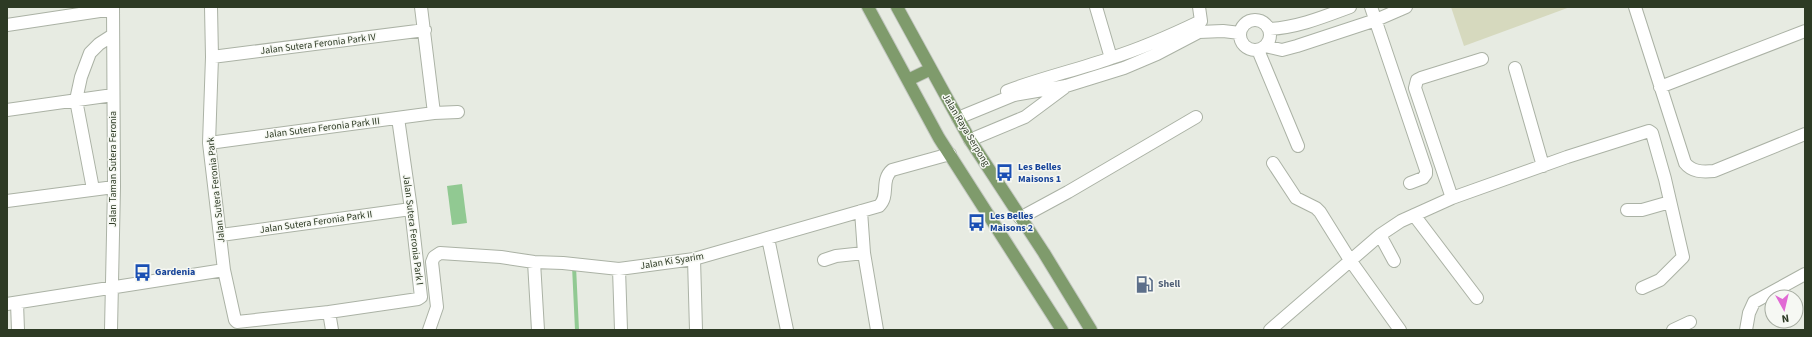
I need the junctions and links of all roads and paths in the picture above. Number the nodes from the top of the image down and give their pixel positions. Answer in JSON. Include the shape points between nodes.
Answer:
{"nodes":[{"id":1,"x":211,"y":7,"type":"edge"},
{"id":2,"x":421,"y":7,"type":"edge"},
{"id":3,"x":868,"y":7,"type":"edge"},
{"id":4,"x":1096,"y":7,"type":"edge"},
{"id":5,"x":1199,"y":7,"type":"edge"},
{"id":6,"x":1350,"y":7,"type":"edge"},
{"id":7,"x":1371,"y":7,"type":"edge"},
{"id":8,"x":1406,"y":7,"type":"edge"},
{"id":9,"x":1635,"y":7,"type":"edge"},
{"id":10,"x":113,"y":8,"type":"edge"},
{"id":11,"x":900,"y":8,"type":"edge"},
{"id":12,"x":1376,"y":20,"type":"junction"},
{"id":13,"x":7,"y":25,"type":"edge"},
{"id":14,"x":1270,"y":29,"type":"junction"},
{"id":15,"x":424,"y":30,"type":"junction"},
{"id":16,"x":1805,"y":31,"type":"edge"},
{"id":17,"x":1240,"y":33,"type":"junction"},
{"id":18,"x":113,"y":35,"type":"junction"},
{"id":19,"x":1262,"y":48,"type":"junction"},
{"id":20,"x":212,"y":57,"type":"junction"},
{"id":21,"x":1111,"y":58,"type":"junction"},
{"id":22,"x":1482,"y":59,"type":"dead end"},
{"id":23,"x":1515,"y":68,"type":"dead end"},
{"id":24,"x":931,"y":69,"type":"junction"},
{"id":25,"x":908,"y":80,"type":"junction"},
{"id":26,"x":1066,"y":86,"type":"junction"},
{"id":27,"x":1660,"y":87,"type":"junction"},
{"id":28,"x":113,"y":94,"type":"junction"},
{"id":29,"x":76,"y":100,"type":"junction"},
{"id":30,"x":7,"y":110,"type":"edge"},
{"id":31,"x":458,"y":112,"type":"dead end"},
{"id":32,"x":434,"y":113,"type":"junction"},
{"id":33,"x":956,"y":115,"type":"junction"},
{"id":34,"x":1196,"y":116,"type":"dead end"},
{"id":35,"x":398,"y":118,"type":"junction"},
{"id":36,"x":1805,"y":134,"type":"edge"},
{"id":37,"x":970,"y":140,"type":"junction"},
{"id":38,"x":209,"y":143,"type":"junction"},
{"id":39,"x":1298,"y":146,"type":"dead end"},
{"id":40,"x":950,"y":154,"type":"junction"},
{"id":41,"x":1273,"y":163,"type":"dead end"},
{"id":42,"x":1543,"y":166,"type":"junction"},
{"id":43,"x":1410,"y":183,"type":"dead end"},
{"id":44,"x":114,"y":187,"type":"junction"},
{"id":45,"x":93,"y":189,"type":"junction"},
{"id":46,"x":1452,"y":198,"type":"junction"},
{"id":47,"x":7,"y":201,"type":"edge"},
{"id":48,"x":1670,"y":202,"type":"junction"},
{"id":49,"x":411,"y":209,"type":"junction"},
{"id":50,"x":1626,"y":210,"type":"dead end"},
{"id":51,"x":861,"y":211,"type":"junction"},
{"id":52,"x":1414,"y":215,"type":"junction"},
{"id":53,"x":1020,"y":218,"type":"junction"},
{"id":54,"x":221,"y":234,"type":"junction"},
{"id":55,"x":1380,"y":235,"type":"junction"},
{"id":56,"x":768,"y":238,"type":"junction"},
{"id":57,"x":864,"y":253,"type":"junction"},
{"id":58,"x":694,"y":259,"type":"junction"},
{"id":59,"x":824,"y":260,"type":"dead end"},
{"id":60,"x":1350,"y":260,"type":"junction"},
{"id":61,"x":1394,"y":261,"type":"dead end"},
{"id":62,"x":534,"y":262,"type":"junction"},
{"id":63,"x":619,"y":269,"type":"junction"},
{"id":64,"x":224,"y":270,"type":"junction"},
{"id":65,"x":1805,"y":274,"type":"edge"},
{"id":66,"x":112,"y":287,"type":"junction"},
{"id":67,"x":1642,"y":288,"type":"dead end"},
{"id":68,"x":1477,"y":298,"type":"dead end"},
{"id":69,"x":12,"y":304,"type":"edge"},
{"id":70,"x":329,"y":312,"type":"junction"},
{"id":71,"x":238,"y":322,"type":"joint"},
{"id":72,"x":1690,"y":322,"type":"dead end"},
{"id":73,"x":1276,"y":328,"type":"edge"},
{"id":74,"x":18,"y":330,"type":"edge"},
{"id":75,"x":111,"y":330,"type":"edge"},
{"id":76,"x":332,"y":330,"type":"edge"},
{"id":77,"x":429,"y":330,"type":"edge"},
{"id":78,"x":538,"y":330,"type":"edge"},
{"id":79,"x":621,"y":330,"type":"edge"},
{"id":80,"x":696,"y":330,"type":"edge"},
{"id":81,"x":787,"y":330,"type":"edge"},
{"id":82,"x":877,"y":330,"type":"edge"},
{"id":83,"x":1062,"y":330,"type":"edge"},
{"id":84,"x":1091,"y":330,"type":"edge"},
{"id":85,"x":1400,"y":330,"type":"edge"},
{"id":86,"x":1673,"y":330,"type":"edge"},
{"id":87,"x":1746,"y":330,"type":"edge"}],
"edges":[{"from":1,"to":20,"type":"street","name":"Jalan Sutera Feronia Park"},
{"from":2,"to":15,"type":"street"},
{"from":3,"to":25,"type":"main road"},
{"from":4,"to":21,"type":"street"},
{"from":5,"to":21,"type":"street","via":[[1201,20],[1156,42]]},
{"from":6,"to":14,"type":"street","via":[[1296,26]]},
{"from":7,"to":12,"type":"street"},
{"from":8,"to":12,"type":"street"},
{"from":9,"to":27,"type":"street"},
{"from":10,"to":13,"type":"street"},
{"from":10,"to":18,"type":"street","name":"Jalan Taman Sutera Feronia"},
{"from":11,"to":24,"type":"main road","name":"Jalan Raya Serpong"},
{"from":12,"to":19,"type":"street","via":[[1282,50]]},
{"from":12,"to":43,"type":"street","via":[[1426,170],[1423,178]]},
{"from":14,"to":17,"type":"street","via":[[1260,20],[1254,20],[1247,22]]},
{"from":14,"to":19,"type":"street","via":[[1270,38]]},
{"from":15,"to":20,"type":"street","name":"Jalan Sutera Feronia Park IV"},
{"from":15,"to":32,"type":"street"},
{"from":16,"to":27,"type":"street"},
{"from":17,"to":19,"type":"street","via":[[1241,40],[1246,46],[1251,49]]},
{"from":17,"to":26,"type":"street","via":[[1222,30],[1199,32],[1124,68]]},
{"from":18,"to":28,"type":"street","name":"Jalan Taman Sutera Feronia"},
{"from":18,"to":29,"type":"street","via":[[90,53]]},
{"from":19,"to":39,"type":"street"},
{"from":20,"to":38,"type":"street","name":"Jalan Sutera Feronia Park"},
{"from":21,"to":33,"type":"street","via":[[1038,79]]},
{"from":22,"to":46,"type":"street","via":[[1421,78],[1417,80],[1415,88]]},
{"from":23,"to":42,"type":"street"},
{"from":24,"to":25,"type":"main road"},
{"from":24,"to":33,"type":"main road","name":"Jalan Raya Serpong"},
{"from":25,"to":40,"type":"main road"},
{"from":26,"to":33,"type":"street","via":[[1014,95]]},
{"from":26,"to":37,"type":"street","via":[[1025,117]]},
{"from":27,"to":36,"type":"street","via":[[1685,163],[1690,169],[1714,171]]},
{"from":28,"to":29,"type":"street"},
{"from":28,"to":44,"type":"street","name":"Jalan Taman Sutera Feronia"},
{"from":29,"to":30,"type":"street"},
{"from":29,"to":45,"type":"street"},
{"from":31,"to":32,"type":"street","name":"Jalan Sutera Feronia Park III"},
{"from":32,"to":35,"type":"street","name":"Jalan Sutera Feronia Park III"},
{"from":33,"to":37,"type":"main road","name":"Jalan Raya Serpong"},
{"from":34,"to":53,"type":"street"},
{"from":35,"to":38,"type":"street","name":"Jalan Sutera Feronia Park III"},
{"from":35,"to":49,"type":"street","name":"Jalan Sutera Feronia Park I"},
{"from":37,"to":53,"type":"main road","name":"Jalan Raya Serpong"},
{"from":38,"to":54,"type":"street","name":"Jalan Sutera Feronia Park"},
{"from":40,"to":51,"type":"street","name":"Jalan Ki Syarim","via":[[892,170],[885,180],[885,196],[881,204]]},
{"from":40,"to":83,"type":"main road"},
{"from":41,"to":60,"type":"street","via":[[1296,198],[1320,212]]},
{"from":42,"to":46,"type":"street"},
{"from":42,"to":48,"type":"street","via":[[1649,131],[1652,133]]},
{"from":44,"to":45,"type":"street"},
{"from":44,"to":66,"type":"street","name":"Jalan Taman Sutera Feronia"},
{"from":45,"to":47,"type":"street"},
{"from":46,"to":52,"type":"street"},
{"from":48,"to":50,"type":"street","via":[[1642,210]]},
{"from":48,"to":67,"type":"street","via":[[1683,257],[1660,280]]},
{"from":49,"to":54,"type":"street","name":"Jalan Sutera Feronia Park II"},
{"from":49,"to":70,"type":"street","name":"Jalan Sutera Feronia Park I","via":[[421,298]]},
{"from":51,"to":56,"type":"street","name":"Jalan Ki Syarim"},
{"from":51,"to":57,"type":"street"},
{"from":52,"to":55,"type":"street"},
{"from":52,"to":68,"type":"street"},
{"from":53,"to":84,"type":"main road","name":"Jalan Raya Serpong"},
{"from":54,"to":64,"type":"street","name":"Jalan Sutera Feronia Park"},
{"from":55,"to":60,"type":"street"},
{"from":55,"to":61,"type":"street"},
{"from":56,"to":58,"type":"street","name":"Jalan Ki Syarim"},
{"from":56,"to":81,"type":"street"},
{"from":57,"to":59,"type":"street"},
{"from":57,"to":82,"type":"street"},
{"from":58,"to":63,"type":"street","name":"Jalan Ki Syarim"},
{"from":58,"to":80,"type":"street"},
{"from":60,"to":73,"type":"street"},
{"from":60,"to":85,"type":"street"},
{"from":62,"to":63,"type":"street","name":"Jalan Ki Syarim","via":[[563,262]]},
{"from":62,"to":77,"type":"street","name":"Jalan Ki Syarim","via":[[440,253],[432,262],[437,307]]},
{"from":62,"to":78,"type":"street"},
{"from":63,"to":79,"type":"street"},
{"from":64,"to":66,"type":"street"},
{"from":64,"to":71,"type":"street","name":"Jalan Sutera Feronia Park","via":[[235,320]]},
{"from":65,"to":87,"type":"street","via":[[1754,302],[1749,312]]},
{"from":66,"to":69,"type":"street"},
{"from":66,"to":75,"type":"street","name":"Jalan Taman Sutera Feronia"},
{"from":69,"to":74,"type":"street"},
{"from":70,"to":71,"type":"street","name":"Jalan Sutera Feronia Park I"},
{"from":70,"to":76,"type":"street"},
{"from":72,"to":86,"type":"street"}]}
